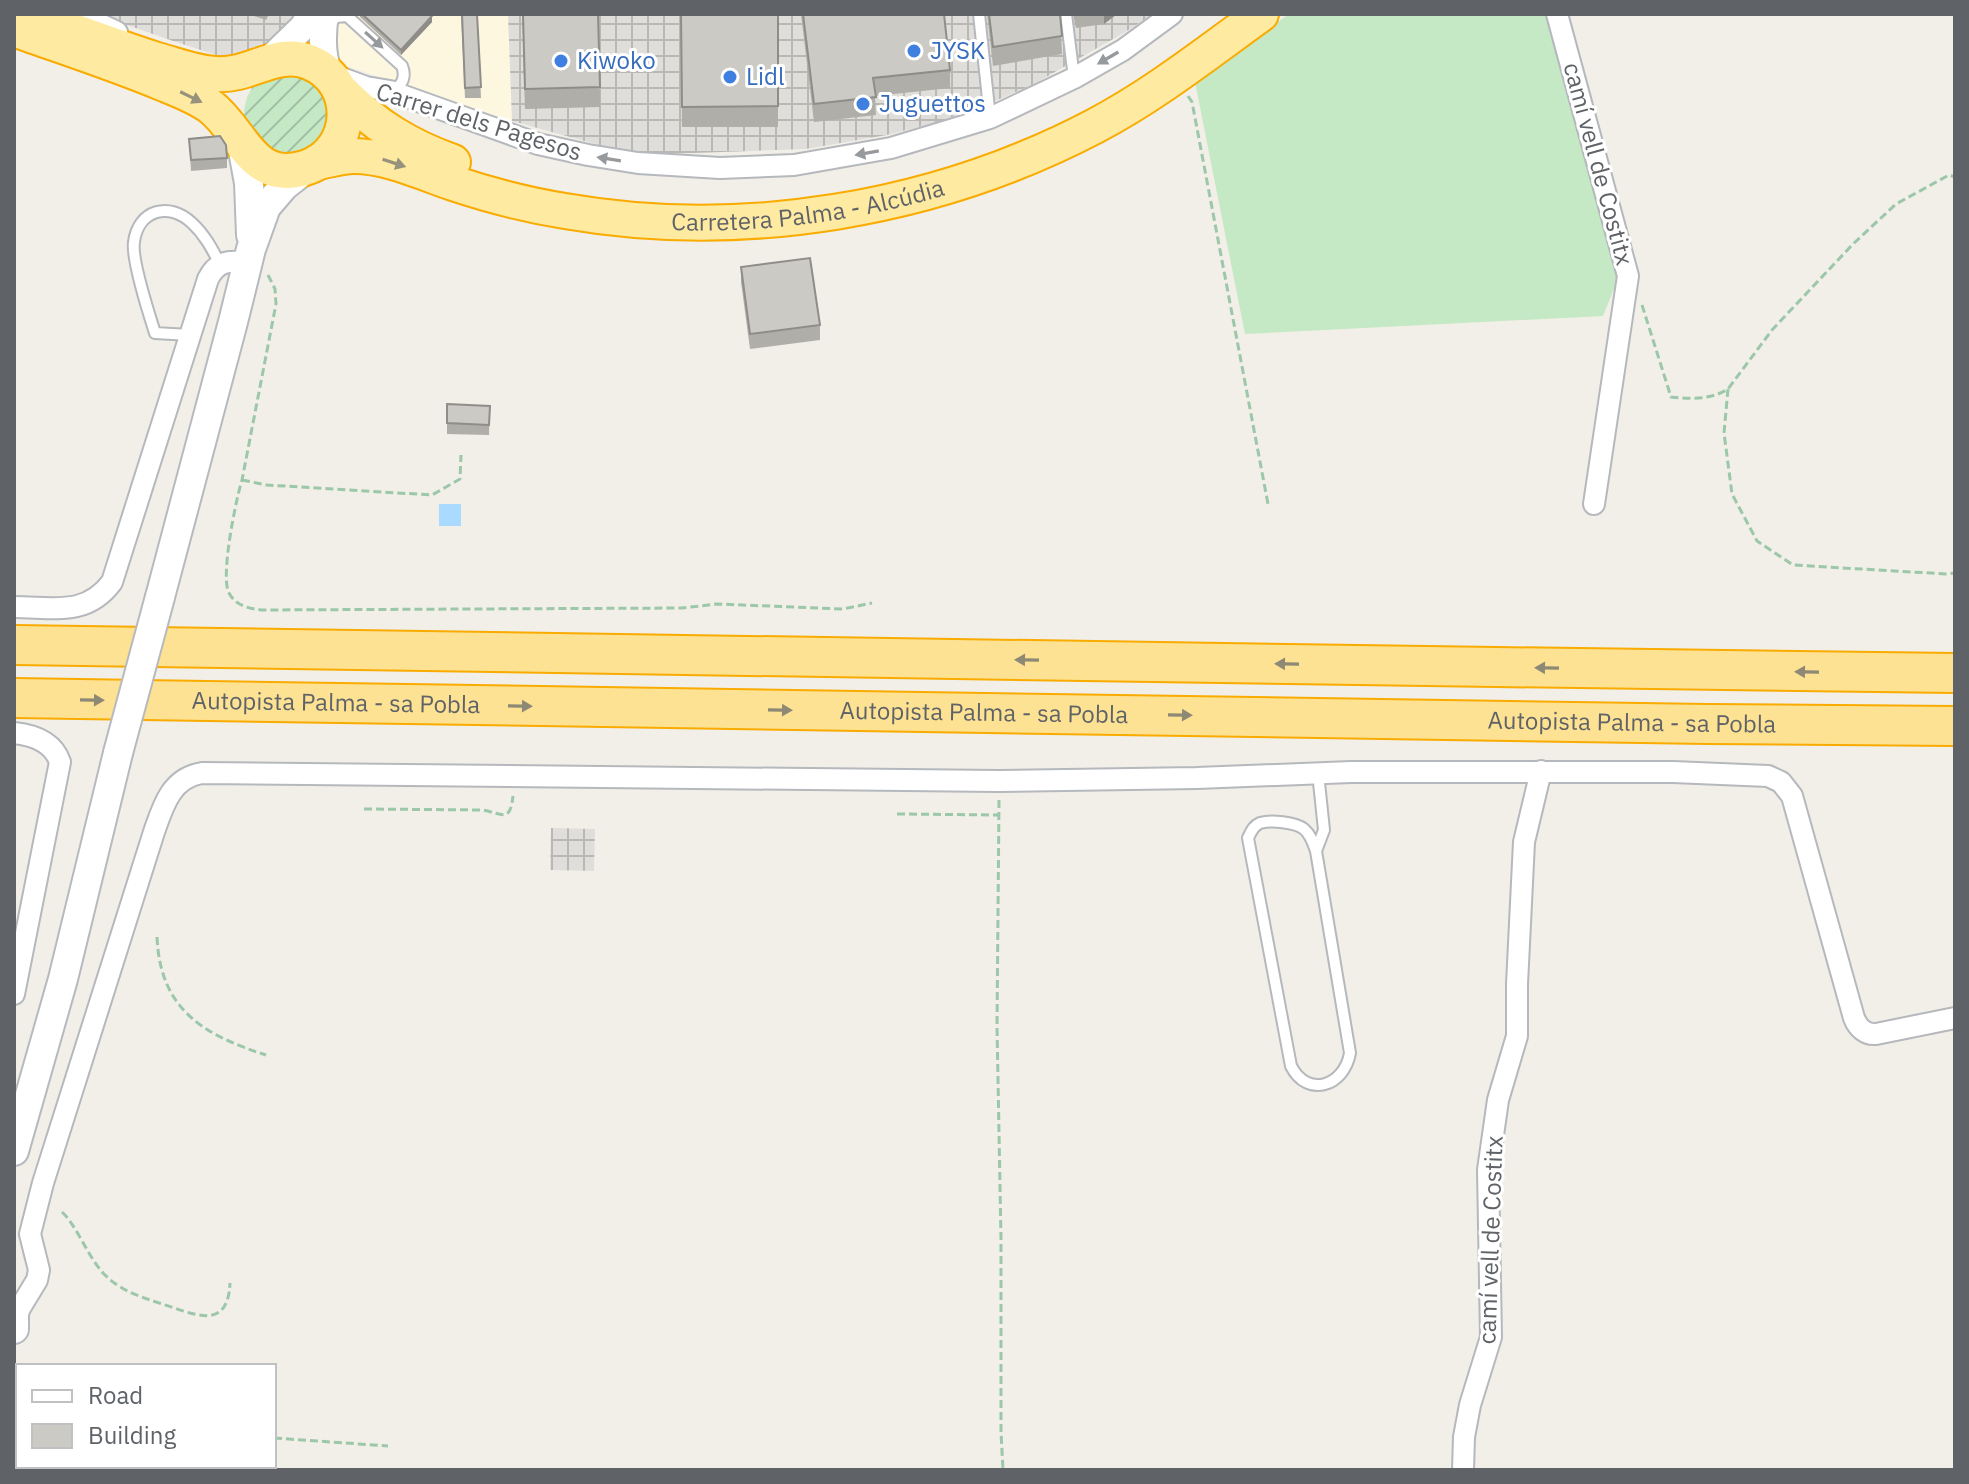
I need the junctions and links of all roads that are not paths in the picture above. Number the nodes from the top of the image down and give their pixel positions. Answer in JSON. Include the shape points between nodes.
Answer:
{"nodes":[{"id":1,"x":88,"y":14,"type":"edge"},
{"id":2,"x":979,"y":14,"type":"edge"},
{"id":3,"x":1066,"y":14,"type":"edge"},
{"id":4,"x":1172,"y":14,"type":"edge"},
{"id":5,"x":1228,"y":14,"type":"edge"},
{"id":6,"x":1261,"y":14,"type":"edge"},
{"id":7,"x":1557,"y":14,"type":"edge"},
{"id":8,"x":319,"y":21,"type":"edge"},
{"id":9,"x":18,"y":27,"type":"edge"},
{"id":10,"x":262,"y":64,"type":"junction"},
{"id":11,"x":184,"y":68,"type":"junction"},
{"id":12,"x":1074,"y":78,"type":"junction"},
{"id":13,"x":335,"y":82,"type":"junction"},
{"id":14,"x":390,"y":91,"type":"junction"},
{"id":15,"x":990,"y":118,"type":"junction"},
{"id":16,"x":239,"y":140,"type":"junction"},
{"id":17,"x":313,"y":164,"type":"junction"},
{"id":18,"x":239,"y":259,"type":"junction"},
{"id":19,"x":190,"y":335,"type":"junction"},
{"id":20,"x":1594,"y":504,"type":"dead end"},
{"id":21,"x":14,"y":607,"type":"edge"},
{"id":22,"x":14,"y":645,"type":"edge"},
{"id":23,"x":1955,"y":673,"type":"edge"},
{"id":24,"x":14,"y":698,"type":"edge"},
{"id":25,"x":1955,"y":726,"type":"edge"},
{"id":26,"x":14,"y":733,"type":"edge"},
{"id":27,"x":1541,"y":771,"type":"junction"},
{"id":28,"x":1318,"y":773,"type":"junction"},
{"id":29,"x":1316,"y":851,"type":"junction"},
{"id":30,"x":14,"y":994,"type":"edge"},
{"id":31,"x":1955,"y":1018,"type":"edge"},
{"id":32,"x":14,"y":1151,"type":"edge"},
{"id":33,"x":37,"y":1263,"type":"junction"},
{"id":34,"x":14,"y":1288,"type":"edge"},
{"id":35,"x":14,"y":1312,"type":"edge"},
{"id":36,"x":15,"y":1322,"type":"edge"},
{"id":37,"x":14,"y":1329,"type":"edge"},
{"id":38,"x":1463,"y":1470,"type":"edge"}],
"edges":[{"from":1,"to":11,"type":"street"},
{"from":2,"to":15,"type":"lane"},
{"from":3,"to":12,"type":"lane"},
{"from":4,"to":12,"type":"street","name":"Carrer dels Pagesos","one_way":true},
{"from":5,"to":13,"type":"highway","name":"Carretera Palma - Alcúdia","via":[[1138,79],[1017,141],[886,182],[751,202],[613,199],[480,172],[397,137],[366,116]]},
{"from":17,"to":6,"type":"highway","name":"Carretera Palma - Alcúdia","one_way":true,"via":[[355,156],[380,158],[506,198],[596,216],[703,223],[830,212],[920,195],[1038,153],[1122,111]]},
{"from":7,"to":20,"type":"street","name":"camí vell de Costitx","via":[[1628,276]]},
{"from":8,"to":10,"type":"street","via":[[303,27]]},
{"from":8,"to":13,"type":"street","via":[[324,57]]},
{"from":8,"to":14,"type":"lane","one_way":true,"via":[[342,15],[350,19],[402,66],[403,81]]},
{"from":9,"to":11,"type":"highway"},
{"from":9,"to":16,"type":"highway","one_way":true,"via":[[192,96],[211,108]]},
{"from":10,"to":11,"type":"highway","via":[[242,73],[216,75]]},
{"from":10,"to":13,"type":"highway","via":[[281,58],[305,60]]},
{"from":10,"to":16,"type":"highway","via":[[247,75],[236,94],[233,115]]},
{"from":12,"to":15,"type":"street","name":"Carrer dels Pagesos"},
{"from":13,"to":14,"type":"street","name":"Carrer dels Pagesos"},
{"from":13,"to":17,"type":"highway","via":[[345,107],[344,122],[328,155]]},
{"from":15,"to":14,"type":"street","name":"Carrer dels Pagesos","one_way":true,"via":[[877,151],[794,165],[707,167],[638,163],[538,144]]},
{"from":16,"to":17,"type":"highway","via":[[269,167],[294,170]]},
{"from":16,"to":18,"type":"main road","via":[[250,194]]},
{"from":17,"to":18,"type":"main road","via":[[266,207]]},
{"from":18,"to":19,"type":"street","via":[[212,271]]},
{"from":18,"to":19,"type":"lane","via":[[173,212],[148,214],[137,227],[133,246],[155,333]]},
{"from":18,"to":32,"type":"main road","bridge":true,"via":[[160,597]]},
{"from":19,"to":21,"type":"street","via":[[112,582],[86,605]]},
{"from":23,"to":22,"type":"highway","one_way":true},
{"from":24,"to":25,"type":"highway","name":"Autopista Palma - sa Pobla","one_way":true},
{"from":26,"to":30,"type":"street","via":[[50,746],[60,762]]},
{"from":27,"to":28,"type":"street"},
{"from":27,"to":31,"type":"street","via":[[1775,778],[1795,805],[1857,1024],[1876,1034]]},
{"from":27,"to":38,"type":"street","name":"camí vell de Costitx","via":[[1524,842],[1517,1036],[1498,1100],[1488,1170],[1491,1337],[1470,1405]]},
{"from":28,"to":29,"type":"lane","via":[[1324,830]]},
{"from":28,"to":33,"type":"street","via":[[999,781],[202,773],[186,778],[166,799],[154,832],[43,1183],[30,1234]]},
{"from":29,"to":29,"type":"lane","via":[[1350,1053],[1341,1075],[1314,1084],[1301,1080],[1291,1066],[1248,838],[1261,823],[1290,823],[1310,835]]},
{"from":33,"to":34,"type":"street","via":[[32,1280]]},
{"from":33,"to":36,"type":"street","via":[[36,1284]]},
{"from":35,"to":36,"type":"main road"},
{"from":36,"to":37,"type":"main road"}]}
